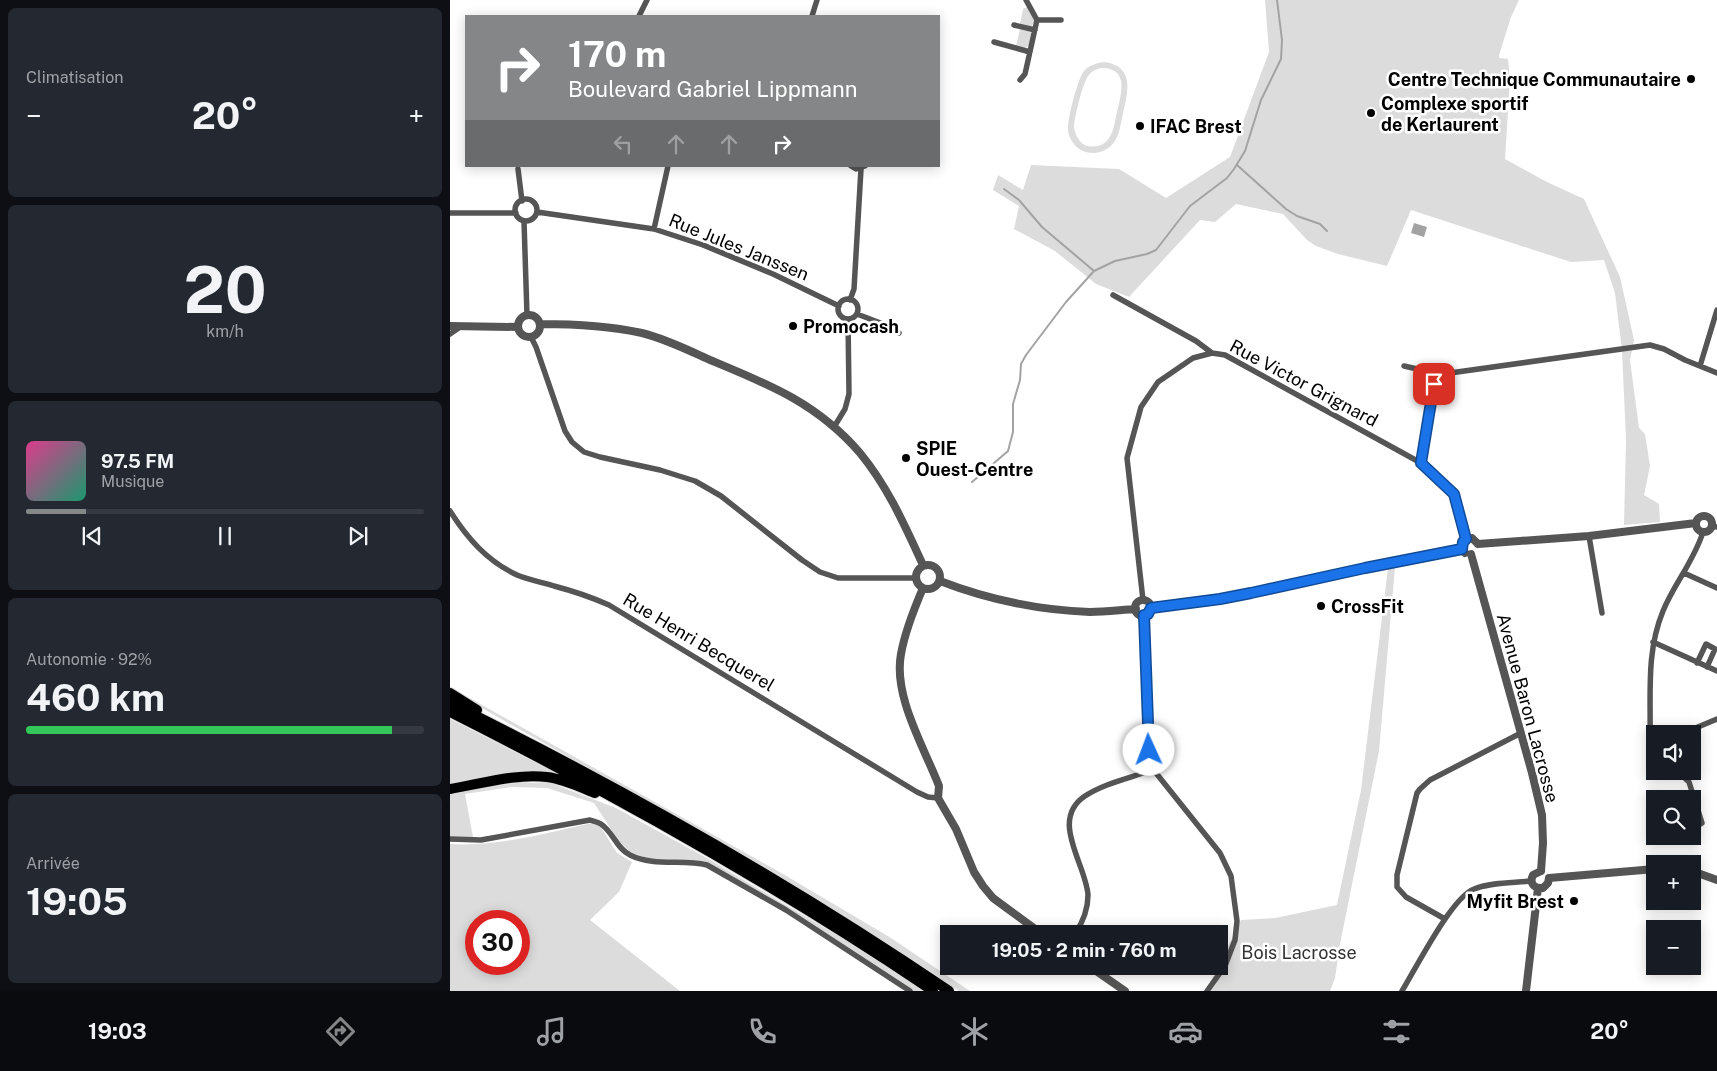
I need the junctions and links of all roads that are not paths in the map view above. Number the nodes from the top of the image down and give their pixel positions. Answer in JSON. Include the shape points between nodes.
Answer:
{"nodes":[{"id":1,"x":647,"y":0,"type":"edge"},
{"id":2,"x":817,"y":0,"type":"edge"},
{"id":3,"x":1026,"y":0,"type":"edge"},
{"id":4,"x":640,"y":15,"type":"edge"},
{"id":5,"x":812,"y":15,"type":"edge"},
{"id":6,"x":1037,"y":20,"type":"junction"},
{"id":7,"x":1061,"y":20,"type":"dead end"},
{"id":8,"x":1014,"y":25,"type":"dead end"},
{"id":9,"x":1035,"y":30,"type":"junction"},
{"id":10,"x":994,"y":42,"type":"dead end"},
{"id":11,"x":1030,"y":52,"type":"junction"},
{"id":12,"x":1020,"y":80,"type":"dead end"},
{"id":13,"x":668,"y":167,"type":"edge"},
{"id":14,"x":863,"y":168,"type":"edge"},
{"id":15,"x":518,"y":169,"type":"dead end"},
{"id":16,"x":522,"y":200,"type":"junction"},
{"id":17,"x":516,"y":212,"type":"junction"},
{"id":18,"x":537,"y":212,"type":"junction"},
{"id":19,"x":450,"y":213,"type":"edge"},
{"id":20,"x":524,"y":221,"type":"junction"},
{"id":21,"x":654,"y":229,"type":"junction"},
{"id":22,"x":1113,"y":295,"type":"dead end"},
{"id":23,"x":850,"y":300,"type":"junction"},
{"id":24,"x":839,"y":306,"type":"junction"},
{"id":25,"x":1717,"y":310,"type":"edge"},
{"id":26,"x":857,"y":314,"type":"junction"},
{"id":27,"x":527,"y":315,"type":"junction"},
{"id":28,"x":848,"y":319,"type":"junction"},
{"id":29,"x":540,"y":324,"type":"junction"},
{"id":30,"x":450,"y":326,"type":"edge"},
{"id":31,"x":462,"y":326,"type":"junction"},
{"id":32,"x":518,"y":327,"type":"junction"},
{"id":33,"x":899,"y":333,"type":"dead end"},
{"id":34,"x":450,"y":334,"type":"edge"},
{"id":35,"x":531,"y":337,"type":"junction"},
{"id":36,"x":1212,"y":353,"type":"junction"},
{"id":37,"x":1404,"y":366,"type":"dead end"},
{"id":38,"x":1700,"y":366,"type":"junction"},
{"id":39,"x":1717,"y":373,"type":"edge"},
{"id":40,"x":1435,"y":374,"type":"junction"},
{"id":41,"x":834,"y":427,"type":"junction"},
{"id":42,"x":1421,"y":463,"type":"junction"},
{"id":43,"x":450,"y":511,"type":"edge"},
{"id":44,"x":1717,"y":512,"type":"edge"},
{"id":45,"x":1696,"y":523,"type":"junction"},
{"id":46,"x":1713,"y":524,"type":"edge"},
{"id":47,"x":1703,"y":532,"type":"junction"},
{"id":48,"x":1589,"y":536,"type":"junction"},
{"id":49,"x":1466,"y":539,"type":"junction"},
{"id":50,"x":1478,"y":544,"type":"junction"},
{"id":51,"x":1462,"y":549,"type":"junction"},
{"id":52,"x":1471,"y":554,"type":"junction"},
{"id":53,"x":923,"y":565,"type":"junction"},
{"id":54,"x":1684,"y":573,"type":"junction"},
{"id":55,"x":916,"y":578,"type":"junction"},
{"id":56,"x":940,"y":581,"type":"junction"},
{"id":57,"x":923,"y":588,"type":"junction"},
{"id":58,"x":1717,"y":588,"type":"edge"},
{"id":59,"x":1143,"y":600,"type":"junction"},
{"id":60,"x":1151,"y":608,"type":"junction"},
{"id":61,"x":1136,"y":609,"type":"junction"},
{"id":62,"x":1602,"y":612,"type":"dead end"},
{"id":63,"x":1144,"y":615,"type":"junction"},
{"id":64,"x":1653,"y":642,"type":"junction"},
{"id":65,"x":1697,"y":662,"type":"junction"},
{"id":66,"x":1706,"y":667,"type":"junction"},
{"id":67,"x":1717,"y":671,"type":"edge"},
{"id":68,"x":450,"y":693,"type":"edge"},
{"id":69,"x":450,"y":703,"type":"edge"},
{"id":70,"x":450,"y":712,"type":"edge"},
{"id":71,"x":1717,"y":719,"type":"edge"},
{"id":72,"x":1652,"y":725,"type":"edge"},
{"id":73,"x":1701,"y":726,"type":"edge"},
{"id":74,"x":1521,"y":733,"type":"junction"},
{"id":75,"x":544,"y":751,"type":"junction"},
{"id":76,"x":1152,"y":770,"type":"junction"},
{"id":77,"x":450,"y":789,"type":"edge"},
{"id":78,"x":938,"y":798,"type":"junction"},
{"id":79,"x":685,"y":837,"type":"junction"},
{"id":80,"x":450,"y":839,"type":"edge"},
{"id":81,"x":1541,"y":871,"type":"junction"},
{"id":82,"x":1646,"y":871,"type":"edge"},
{"id":83,"x":1701,"y":874,"type":"edge"},
{"id":84,"x":1549,"y":878,"type":"junction"},
{"id":85,"x":1717,"y":880,"type":"edge"},
{"id":86,"x":1531,"y":881,"type":"junction"},
{"id":87,"x":1538,"y":888,"type":"junction"},
{"id":88,"x":1445,"y":919,"type":"junction"},
{"id":89,"x":1030,"y":925,"type":"edge"},
{"id":90,"x":1081,"y":925,"type":"edge"},
{"id":91,"x":1102,"y":975,"type":"edge"},
{"id":92,"x":910,"y":991,"type":"edge"},
{"id":93,"x":933,"y":991,"type":"edge"},
{"id":94,"x":949,"y":991,"type":"edge"},
{"id":95,"x":1125,"y":991,"type":"edge"},
{"id":96,"x":1207,"y":991,"type":"edge"},
{"id":97,"x":1402,"y":991,"type":"edge"},
{"id":98,"x":1526,"y":991,"type":"edge"}],
"edges":[{"from":1,"to":4,"type":"street"},
{"from":2,"to":5,"type":"street"},
{"from":3,"to":6,"type":"street"},
{"from":6,"to":7,"type":"street"},
{"from":6,"to":9,"type":"street"},
{"from":8,"to":9,"type":"street"},
{"from":9,"to":11,"type":"street"},
{"from":10,"to":11,"type":"street"},
{"from":11,"to":12,"type":"street","via":[[1025,74]]},
{"from":13,"to":21,"type":"street"},
{"from":14,"to":23,"type":"street","via":[[854,289]]},
{"from":15,"to":16,"type":"street"},
{"from":16,"to":17,"type":"street"},
{"from":16,"to":18,"type":"street","via":[[533,202]]},
{"from":17,"to":19,"type":"street"},
{"from":17,"to":20,"type":"street"},
{"from":18,"to":20,"type":"street","via":[[531,220]]},
{"from":18,"to":21,"type":"street","name":"Rue Jules Janssen"},
{"from":20,"to":27,"type":"street"},
{"from":21,"to":24,"type":"street","name":"Rue Jules Janssen","via":[[703,244]]},
{"from":22,"to":36,"type":"street"},
{"from":23,"to":24,"type":"street"},
{"from":23,"to":26,"type":"street","via":[[858,307]]},
{"from":24,"to":28,"type":"street","via":[[841,316]]},
{"from":25,"to":38,"type":"street"},
{"from":26,"to":28,"type":"street"},
{"from":26,"to":33,"type":"street"},
{"from":27,"to":29,"type":"street","via":[[536,317]]},
{"from":27,"to":32,"type":"street","via":[[520,319]]},
{"from":28,"to":41,"type":"street","via":[[848,394],[845,409]]},
{"from":29,"to":35,"type":"street","via":[[540,331]]},
{"from":29,"to":41,"type":"street","via":[[604,326],[661,339],[780,390]]},
{"from":30,"to":31,"type":"street"},
{"from":31,"to":32,"type":"street"},
{"from":31,"to":34,"type":"street"},
{"from":32,"to":35,"type":"street","via":[[522,335]]},
{"from":35,"to":55,"type":"street","via":[[565,431],[584,452],[695,481],[721,496],[820,572],[838,578]]},
{"from":36,"to":42,"type":"street","name":"Rue Victor Grignard","via":[[1225,355]]},
{"from":36,"to":59,"type":"street","name":"Rue Victor Grignard","via":[[1193,358],[1158,382],[1141,407],[1127,458]]},
{"from":37,"to":40,"type":"street"},
{"from":38,"to":39,"type":"street"},
{"from":38,"to":40,"type":"street","via":[[1650,345]]},
{"from":40,"to":42,"type":"street"},
{"from":41,"to":53,"type":"street","via":[[859,452],[879,479]]},
{"from":42,"to":49,"type":"street","name":"Rue Victor Grignard","via":[[1454,494]]},
{"from":43,"to":78,"type":"street","name":"Rue Henri Becquerel","via":[[475,546],[515,574],[609,605],[917,792]]},
{"from":44,"to":46,"type":"street"},
{"from":45,"to":46,"type":"street","via":[[1702,516]]},
{"from":45,"to":47,"type":"street","via":[[1698,530]]},
{"from":45,"to":48,"type":"street"},
{"from":46,"to":47,"type":"street","via":[[1710,530]]},
{"from":47,"to":54,"type":"street"},
{"from":48,"to":50,"type":"street"},
{"from":48,"to":62,"type":"street"},
{"from":49,"to":50,"type":"street","via":[[1472,538]]},
{"from":49,"to":51,"type":"street"},
{"from":50,"to":52,"type":"street","via":[[1477,551]]},
{"from":51,"to":52,"type":"street"},
{"from":51,"to":60,"type":"street","via":[[1220,599]]},
{"from":52,"to":74,"type":"street","name":"Avenue Baron Lacrosse"},
{"from":53,"to":55,"type":"street","via":[[917,570]]},
{"from":53,"to":56,"type":"street","via":[[938,569]]},
{"from":54,"to":58,"type":"street"},
{"from":54,"to":64,"type":"street","via":[[1664,610]]},
{"from":55,"to":57,"type":"street"},
{"from":56,"to":57,"type":"street","via":[[933,588]]},
{"from":56,"to":61,"type":"street","via":[[990,599],[1046,609],[1091,612]]},
{"from":57,"to":78,"type":"street","via":[[900,655],[900,672],[902,693],[939,786]]},
{"from":59,"to":60,"type":"street","via":[[1148,601]]},
{"from":59,"to":61,"type":"street","via":[[1136,604]]},
{"from":60,"to":63,"type":"street"},
{"from":61,"to":63,"type":"street"},
{"from":63,"to":76,"type":"street"},
{"from":64,"to":65,"type":"street"},
{"from":64,"to":72,"type":"street"},
{"from":65,"to":66,"type":"street"},
{"from":65,"to":66,"type":"street","via":[[1706,644],[1715,649]]},
{"from":66,"to":67,"type":"street"},
{"from":68,"to":75,"type":"highway"},
{"from":69,"to":75,"type":"highway"},
{"from":70,"to":79,"type":"highway"},
{"from":71,"to":73,"type":"street"},
{"from":74,"to":81,"type":"street","name":"Avenue Baron Lacrosse","via":[[1542,815]]},
{"from":74,"to":88,"type":"street","via":[[1430,780],[1417,793],[1398,875],[1398,888]]},
{"from":75,"to":94,"type":"highway","via":[[708,840]]},
{"from":76,"to":90,"type":"street","via":[[1083,797],[1071,813],[1069,832],[1088,897]]},
{"from":76,"to":96,"type":"street","via":[[1220,853],[1231,876],[1237,921],[1235,940],[1225,966]]},
{"from":77,"to":79,"type":"highway","via":[[523,777],[547,777],[596,794]]},
{"from":78,"to":89,"type":"street","via":[[983,886],[992,898]]},
{"from":79,"to":93,"type":"highway"},
{"from":80,"to":92,"type":"street","via":[[482,840],[590,820],[600,823],[627,854],[637,858],[651,862],[708,865],[786,910]]},
{"from":81,"to":84,"type":"street"},
{"from":81,"to":86,"type":"street","via":[[1535,873]]},
{"from":82,"to":84,"type":"street"},
{"from":83,"to":85,"type":"street"},
{"from":84,"to":87,"type":"street","via":[[1547,885]]},
{"from":86,"to":87,"type":"street"},
{"from":86,"to":88,"type":"street","via":[[1486,886],[1466,892]]},
{"from":87,"to":98,"type":"street"},
{"from":88,"to":97,"type":"street"},
{"from":91,"to":95,"type":"street"}]}
